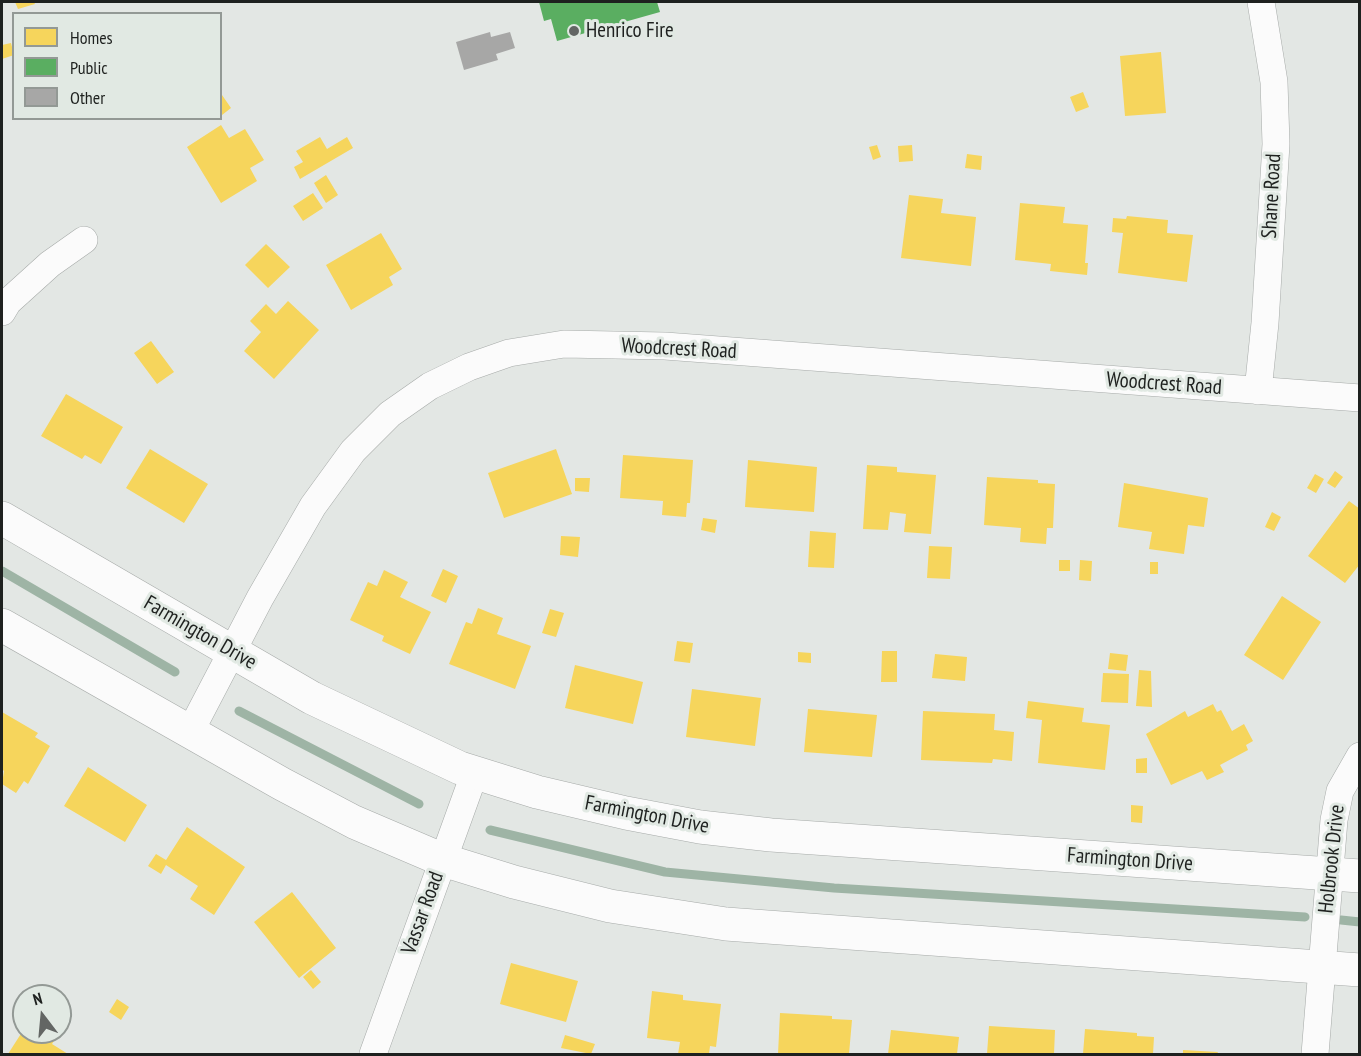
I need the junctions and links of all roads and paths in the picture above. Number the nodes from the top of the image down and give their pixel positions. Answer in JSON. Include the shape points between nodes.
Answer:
{"nodes":[{"id":1,"x":1261,"y":2,"type":"edge"},
{"id":2,"x":84,"y":240,"type":"dead end"},
{"id":3,"x":2,"y":312,"type":"edge"},
{"id":4,"x":1258,"y":391,"type":"junction"},
{"id":5,"x":1359,"y":398,"type":"edge"},
{"id":6,"x":2,"y":518,"type":"edge"},
{"id":7,"x":2,"y":625,"type":"edge"},
{"id":8,"x":231,"y":652,"type":"junction"},
{"id":9,"x":190,"y":732,"type":"junction"},
{"id":10,"x":1359,"y":756,"type":"edge"},
{"id":11,"x":475,"y":772,"type":"junction"},
{"id":12,"x":443,"y":860,"type":"junction"},
{"id":13,"x":1344,"y":875,"type":"edge"},
{"id":14,"x":1321,"y":967,"type":"junction"},
{"id":15,"x":1359,"y":970,"type":"edge"},
{"id":16,"x":374,"y":1054,"type":"edge"},
{"id":17,"x":1315,"y":1054,"type":"edge"}],
"edges":[{"from":1,"to":4,"type":"street","name":"Shane Road","via":[[1274,82],[1276,144]]},
{"from":2,"to":3,"type":"street","via":[[50,264]]},
{"from":4,"to":5,"type":"street","name":"Woodcrest Road"},
{"from":4,"to":8,"type":"street","name":"Woodcrest Road","via":[[664,346],[564,344],[509,353],[430,386],[390,414],[353,451],[314,506]]},
{"from":6,"to":8,"type":"street","name":"Farmington Drive"},
{"from":7,"to":9,"type":"street"},
{"from":8,"to":9,"type":"street","name":"Woodcrest Road"},
{"from":8,"to":11,"type":"street","name":"Farmington Drive","via":[[312,698]]},
{"from":9,"to":12,"type":"street","via":[[354,822]]},
{"from":10,"to":13,"type":"street","name":"Holbrook Drive","via":[[1340,791]]},
{"from":11,"to":12,"type":"street","name":"Vassar Road"},
{"from":11,"to":13,"type":"street","name":"Farmington Drive","via":[[537,792],[700,827]]},
{"from":12,"to":14,"type":"street","via":[[610,906],[726,924]]},
{"from":12,"to":16,"type":"street","name":"Vassar Road"},
{"from":13,"to":14,"type":"street","name":"Holbrook Drive"},
{"from":14,"to":15,"type":"street"},
{"from":14,"to":17,"type":"street","name":"Holbrook Drive"}]}
